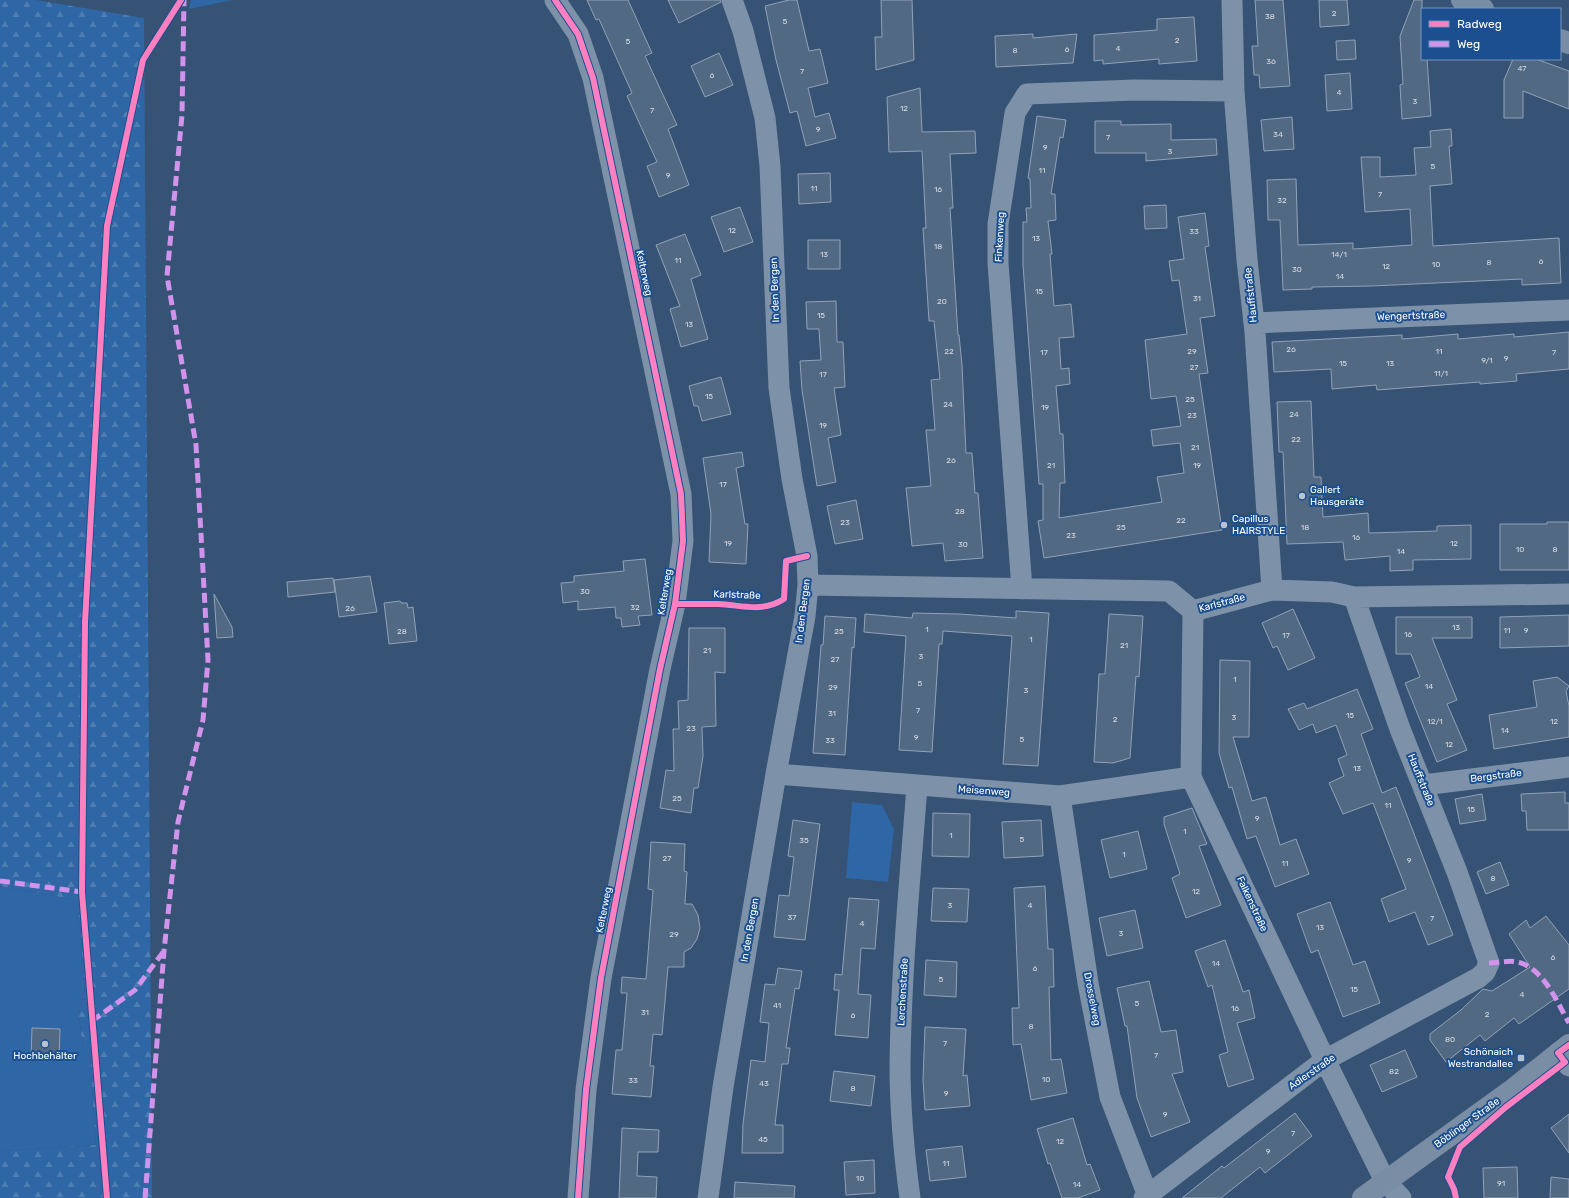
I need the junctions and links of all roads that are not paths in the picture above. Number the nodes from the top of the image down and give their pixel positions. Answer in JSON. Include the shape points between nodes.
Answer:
{"nodes":[{"id":1,"x":555,"y":0,"type":"edge"},
{"id":2,"x":732,"y":0,"type":"edge"},
{"id":3,"x":1232,"y":0,"type":"edge"},
{"id":4,"x":1462,"y":0,"type":"edge"},
{"id":5,"x":1481,"y":8,"type":"edge"},
{"id":6,"x":1234,"y":91,"type":"junction"},
{"id":7,"x":1569,"y":310,"type":"edge"},
{"id":8,"x":1254,"y":323,"type":"junction"},
{"id":9,"x":808,"y":585,"type":"junction"},
{"id":10,"x":1022,"y":589,"type":"junction"},
{"id":11,"x":1272,"y":590,"type":"junction"},
{"id":12,"x":1569,"y":594,"type":"edge"},
{"id":13,"x":1354,"y":597,"type":"junction"},
{"id":14,"x":1193,"y":610,"type":"junction"},
{"id":15,"x":1569,"y":767,"type":"edge"},
{"id":16,"x":776,"y":774,"type":"junction"},
{"id":17,"x":1191,"y":777,"type":"junction"},
{"id":18,"x":1423,"y":785,"type":"junction"},
{"id":19,"x":917,"y":786,"type":"junction"},
{"id":20,"x":1060,"y":796,"type":"junction"},
{"id":21,"x":1489,"y":963,"type":"joint"},
{"id":22,"x":1565,"y":1055,"type":"edge"},
{"id":23,"x":1325,"y":1060,"type":"junction"},
{"id":24,"x":1385,"y":1181,"type":"junction"},
{"id":25,"x":1146,"y":1197,"type":"edge"},
{"id":26,"x":578,"y":1198,"type":"edge"},
{"id":27,"x":708,"y":1198,"type":"edge"},
{"id":28,"x":910,"y":1198,"type":"edge"},
{"id":29,"x":1363,"y":1198,"type":"edge"},
{"id":30,"x":1401,"y":1198,"type":"edge"}],
"edges":[{"from":1,"to":26,"type":"street","name":"Kelterweg","via":[[578,34],[593,78],[681,494],[683,540],[674,604],[601,978],[586,1090]]},
{"from":2,"to":9,"type":"street","name":"In den Bergen","via":[[743,31],[765,118],[770,166],[779,388],[806,556]]},
{"from":3,"to":6,"type":"street","name":"Hauffstraße"},
{"from":4,"to":5,"type":"main road"},
{"from":6,"to":8,"type":"street","name":"Hauffstraße"},
{"from":6,"to":10,"type":"street","name":"Finkenweg","via":[[1128,90],[1028,94],[1015,113],[998,224],[998,263]]},
{"from":7,"to":8,"type":"street","name":"Wengertstraße"},
{"from":8,"to":11,"type":"street","name":"Hauffstraße"},
{"from":9,"to":10,"type":"street","name":"Karlstraße"},
{"from":9,"to":16,"type":"street","name":"In den Bergen","via":[[805,616]]},
{"from":10,"to":14,"type":"street","name":"Karlstraße","via":[[1169,591]]},
{"from":11,"to":13,"type":"street","name":"Karlstraße","via":[[1332,592]]},
{"from":11,"to":14,"type":"street","name":"Karlstraße"},
{"from":12,"to":13,"type":"street","name":"Karlstraße"},
{"from":13,"to":18,"type":"street","name":"Hauffstraße","via":[[1400,729]]},
{"from":14,"to":17,"type":"street","name":"Falkenstraße"},
{"from":15,"to":18,"type":"street","name":"Bergstraße"},
{"from":16,"to":19,"type":"street","name":"Meisenweg"},
{"from":16,"to":27,"type":"street","name":"In den Bergen","via":[[723,1087]]},
{"from":17,"to":20,"type":"street","name":"Meisenweg"},
{"from":17,"to":23,"type":"street","name":"Falkenstraße"},
{"from":18,"to":21,"type":"street","name":"Hauffstraße"},
{"from":19,"to":20,"type":"street","name":"Meisenweg"},
{"from":19,"to":28,"type":"street","name":"Lerchenstraße","via":[[900,1065],[905,1161]]},
{"from":20,"to":25,"type":"street","name":"Drosselweg","via":[[1088,983],[1110,1097]]},
{"from":21,"to":23,"type":"street","name":"Adlerstraße","via":[[1485,972],[1478,978]]},
{"from":22,"to":24,"type":"main road","name":"Böblinger Straße"},
{"from":23,"to":24,"type":"street","name":"Falkenstraße"},
{"from":23,"to":25,"type":"street","name":"Adlerstraße"},
{"from":24,"to":29,"type":"main road","name":"Böblinger Straße"},
{"from":24,"to":30,"type":"street","name":"Falkenstraße"}]}
